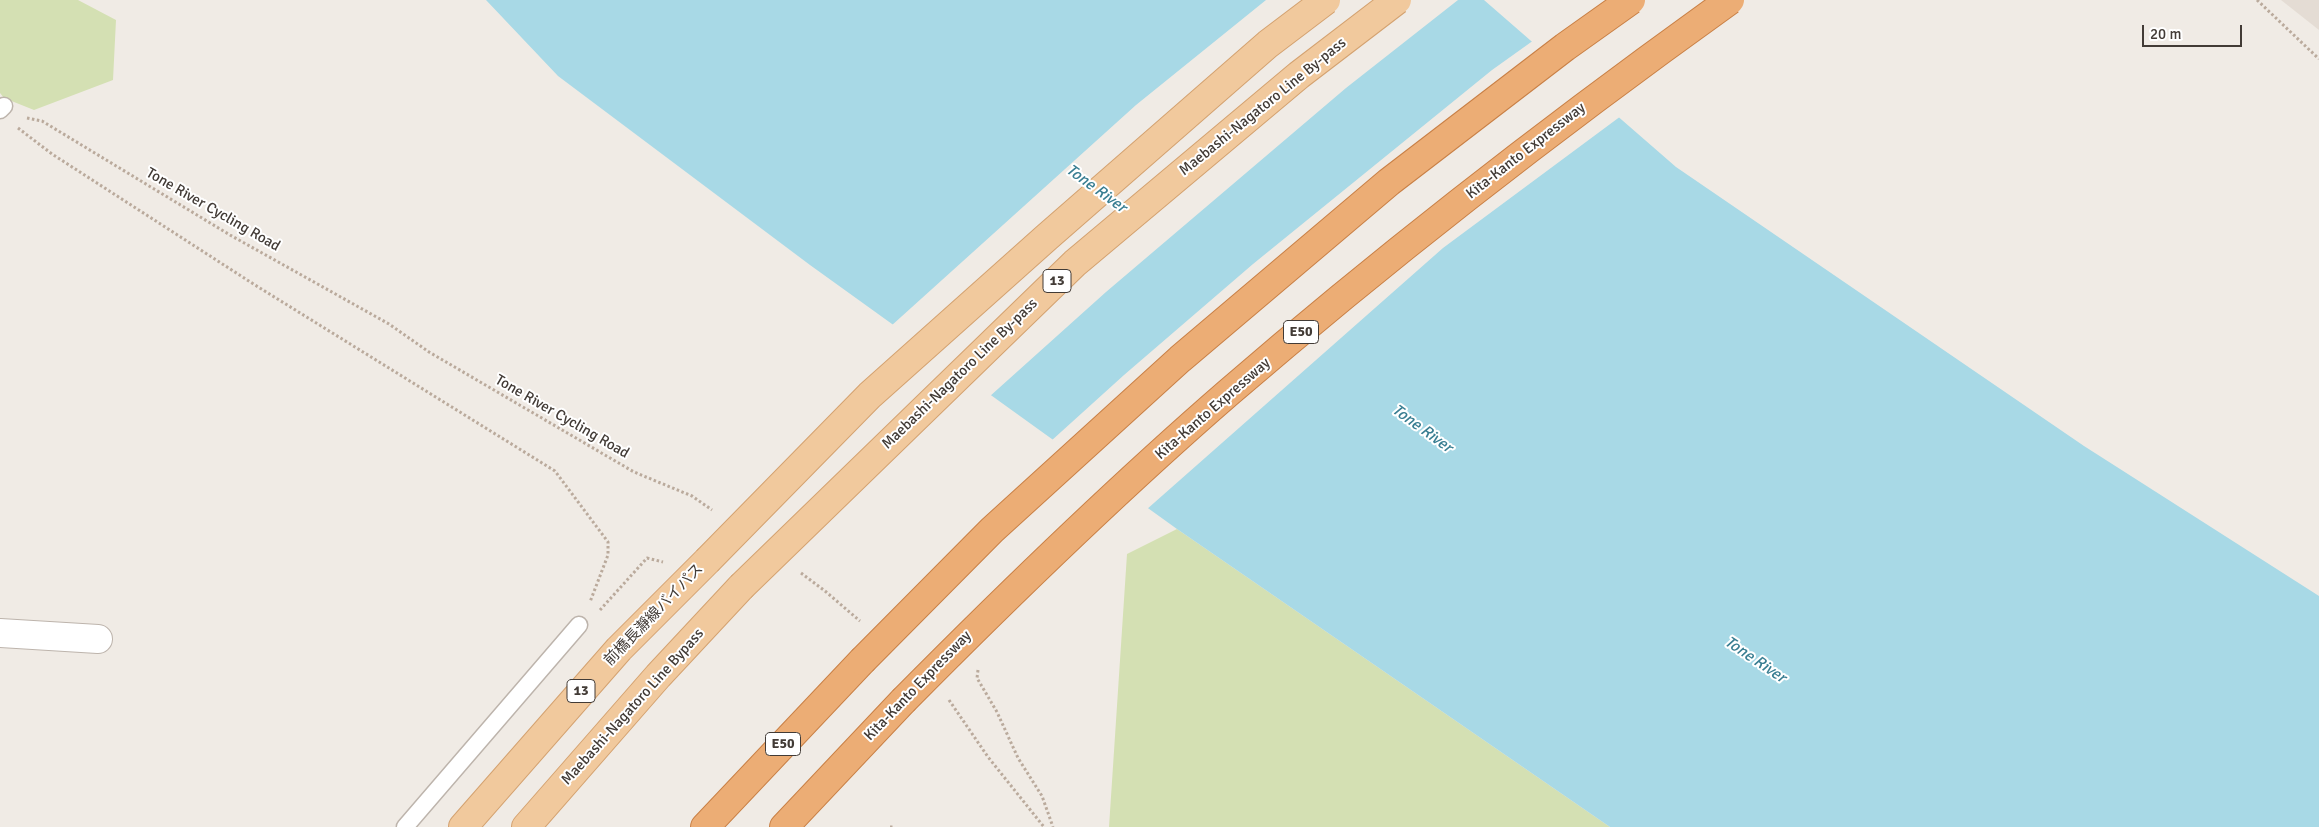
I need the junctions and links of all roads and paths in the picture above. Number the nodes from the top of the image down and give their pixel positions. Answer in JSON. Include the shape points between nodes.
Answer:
{"nodes":[{"id":1,"x":1326,"y":0,"type":"edge"},
{"id":2,"x":1396,"y":0,"type":"edge"},
{"id":3,"x":1631,"y":0,"type":"edge"},
{"id":4,"x":1730,"y":0,"type":"edge"},
{"id":5,"x":2257,"y":0,"type":"edge"},
{"id":6,"x":2319,"y":59,"type":"edge"},
{"id":7,"x":25,"y":118,"type":"dead end"},
{"id":8,"x":15,"y":126,"type":"dead end"},
{"id":9,"x":716,"y":513,"type":"dead end"},
{"id":10,"x":665,"y":563,"type":"dead end"},
{"id":11,"x":794,"y":569,"type":"dead end"},
{"id":12,"x":740,"y":588,"type":"joint"},
{"id":13,"x":603,"y":607,"type":"dead end"},
{"id":14,"x":862,"y":623,"type":"dead end"},
{"id":15,"x":579,"y":625,"type":"joint"},
{"id":16,"x":0,"y":633,"type":"edge"},
{"id":17,"x":98,"y":639,"type":"dead end"},
{"id":18,"x":978,"y":667,"type":"dead end"},
{"id":19,"x":944,"y":694,"type":"dead end"},
{"id":20,"x":405,"y":827,"type":"edge"},
{"id":21,"x":462,"y":827,"type":"edge"},
{"id":22,"x":526,"y":827,"type":"edge"},
{"id":23,"x":705,"y":827,"type":"edge"},
{"id":24,"x":784,"y":827,"type":"edge"},
{"id":25,"x":1044,"y":827,"type":"edge"},
{"id":26,"x":1053,"y":827,"type":"edge"}],
"edges":[{"from":1,"to":21,"type":"main road","name":"前橋長瀞線バイパス","number":"13","bridge":true,"via":[[1254,57],[870,395],[619,649]]},
{"from":2,"to":12,"type":"main road","name":"Maebashi-Nagatoro Line By-pass","number":"13","bridge":true,"via":[[1299,75],[1075,263]]},
{"from":3,"to":23,"type":"highway","number":"E50","bridge":true,"via":[[1389,182],[1180,359],[992,530]]},
{"from":4,"to":24,"type":"highway","name":"Kita-Kanto Expressway","number":"E50","bridge":true,"via":[[1606,89],[1428,228],[1228,394],[1033,570]]},
{"from":5,"to":6,"type":"path"},
{"from":7,"to":9,"type":"path","name":"Tone River Cycling Road","via":[[42,121],[230,235],[390,324],[429,352],[634,472],[692,496]]},
{"from":8,"to":15,"type":"path","via":[[52,154],[255,285],[555,471],[608,542],[604,567]]},
{"from":10,"to":13,"type":"path","via":[[647,558]]},
{"from":11,"to":14,"type":"path"},
{"from":12,"to":22,"type":"main road","name":"Maebashi-Nagatoro Line Bypass","number":"13"},
{"from":15,"to":20,"type":"lane"},
{"from":16,"to":17,"type":"street"},
{"from":18,"to":26,"type":"path","via":[[977,678],[1018,758],[1042,796]]},
{"from":19,"to":25,"type":"path","via":[[988,757]]}]}
